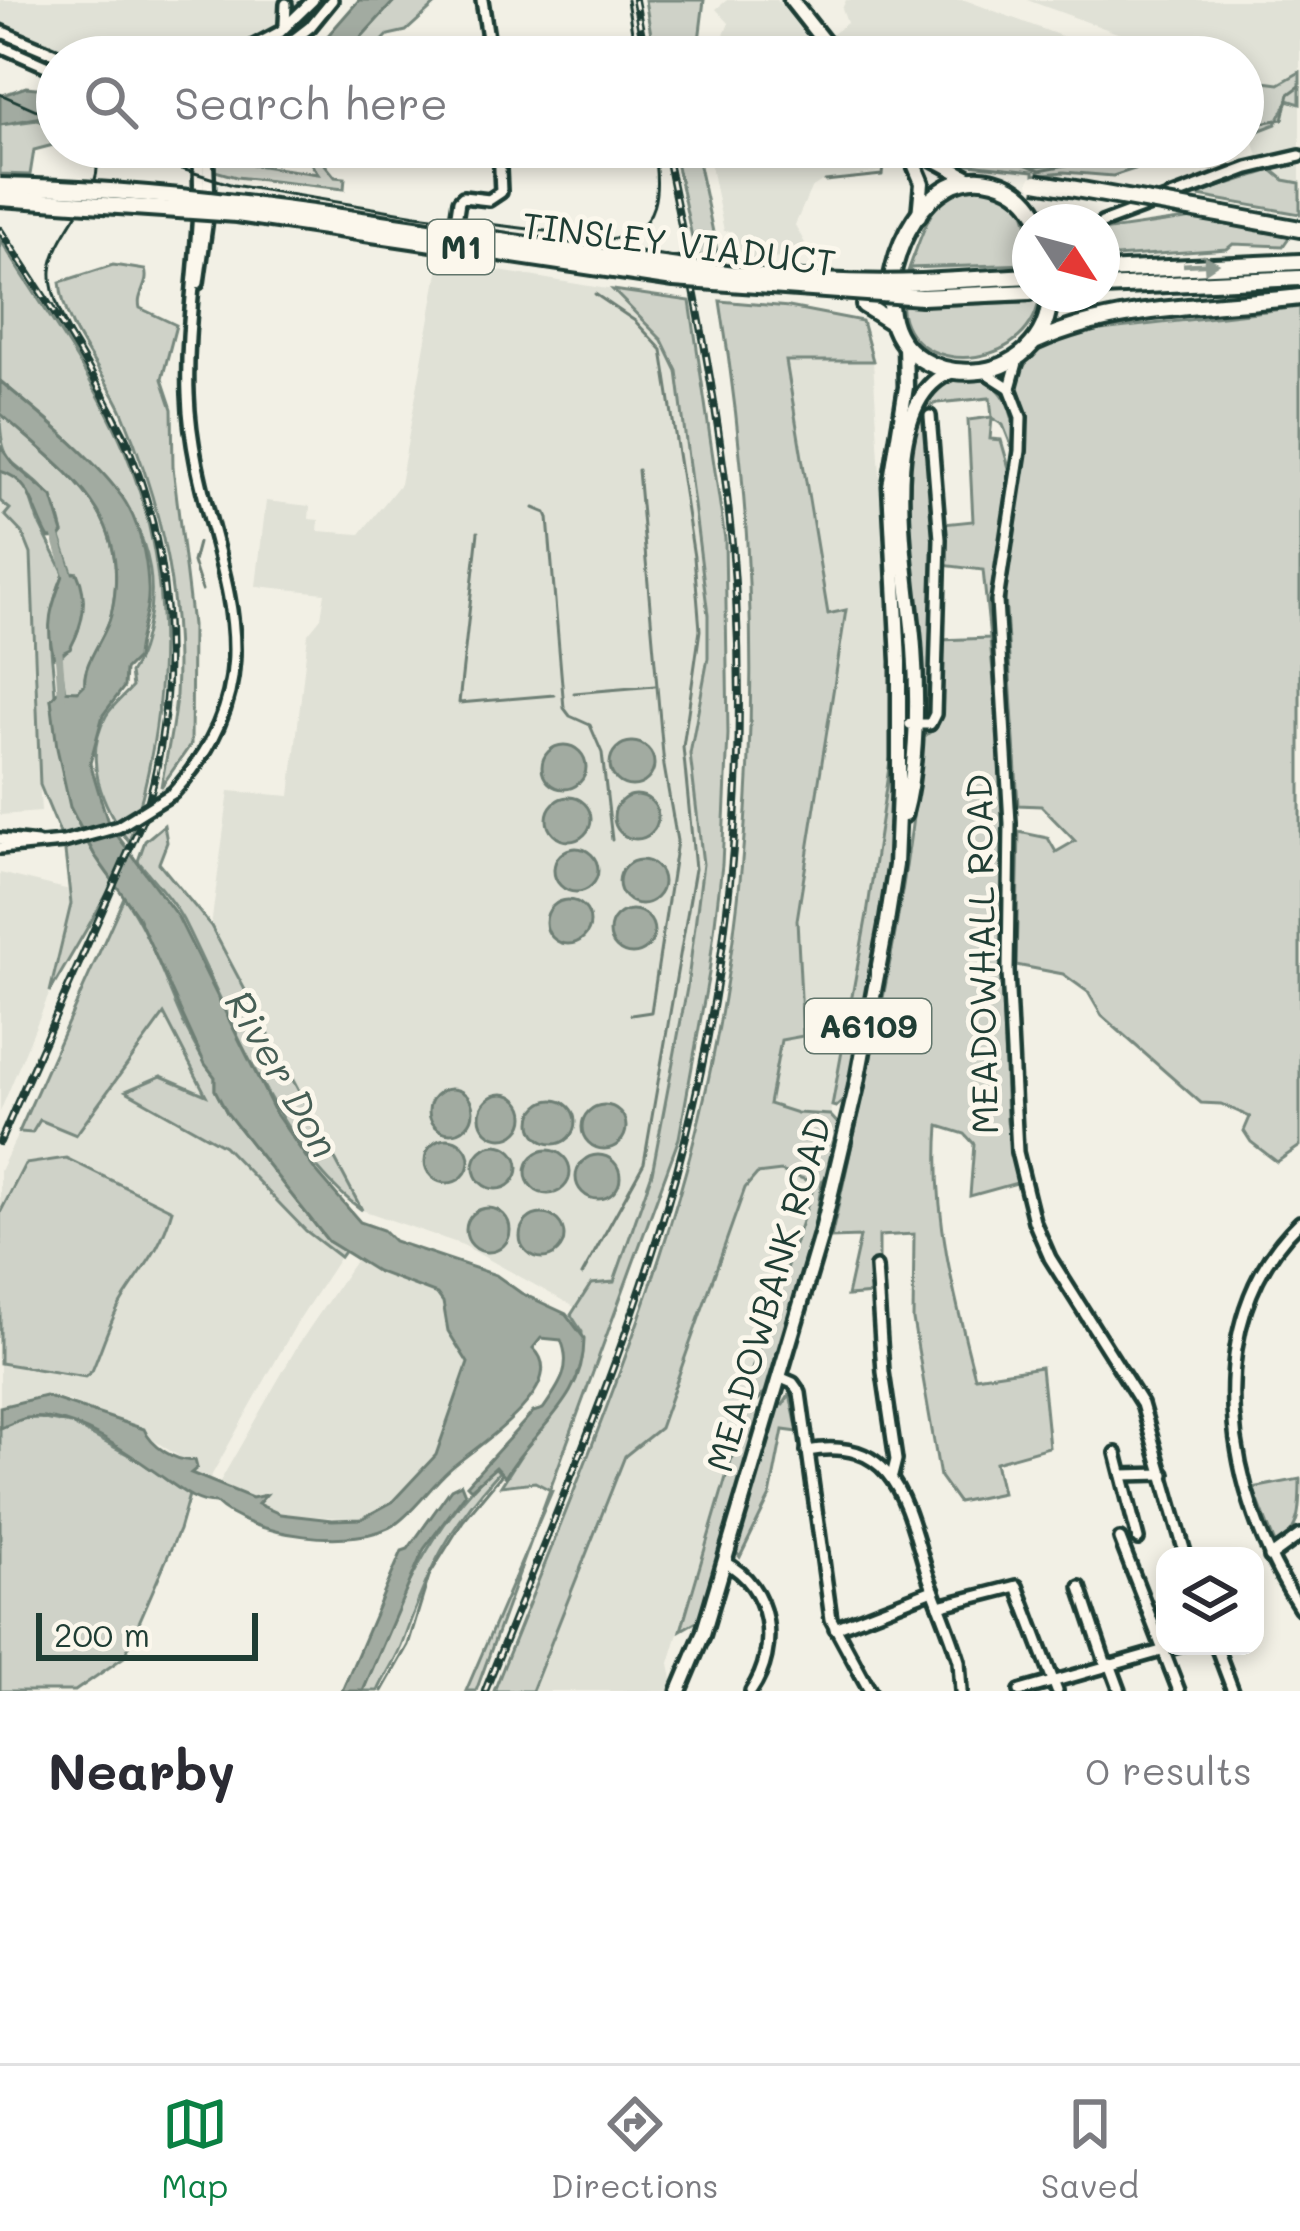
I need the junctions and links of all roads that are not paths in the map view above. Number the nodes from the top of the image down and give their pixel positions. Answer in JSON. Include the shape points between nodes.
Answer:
{"nodes":[{"id":1,"x":313,"y":0,"type":"edge"},
{"id":2,"x":332,"y":0,"type":"edge"},
{"id":3,"x":482,"y":0,"type":"edge"},
{"id":4,"x":790,"y":0,"type":"edge"},
{"id":5,"x":286,"y":4,"type":"dead end"},
{"id":6,"x":302,"y":13,"type":"junction"},
{"id":7,"x":283,"y":29,"type":"junction"},
{"id":8,"x":0,"y":32,"type":"edge"},
{"id":9,"x":274,"y":36,"type":"edge"},
{"id":10,"x":299,"y":36,"type":"edge"},
{"id":11,"x":300,"y":36,"type":"edge"},
{"id":12,"x":488,"y":36,"type":"edge"},
{"id":13,"x":819,"y":36,"type":"edge"},
{"id":14,"x":0,"y":46,"type":"edge"},
{"id":15,"x":36,"y":47,"type":"edge"},
{"id":16,"x":36,"y":62,"type":"edge"},
{"id":17,"x":1300,"y":156,"type":"edge"},
{"id":18,"x":1264,"y":164,"type":"edge"},
{"id":19,"x":198,"y":168,"type":"edge"},
{"id":20,"x":207,"y":168,"type":"edge"},
{"id":21,"x":500,"y":168,"type":"edge"},
{"id":22,"x":917,"y":168,"type":"edge"},
{"id":23,"x":950,"y":168,"type":"edge"},
{"id":24,"x":1248,"y":168,"type":"edge"},
{"id":25,"x":967,"y":177,"type":"junction"},
{"id":26,"x":991,"y":180,"type":"junction"},
{"id":27,"x":0,"y":184,"type":"edge"},
{"id":28,"x":0,"y":201,"type":"edge"},
{"id":29,"x":1028,"y":204,"type":"edge"},
{"id":30,"x":1120,"y":216,"type":"edge"},
{"id":31,"x":918,"y":217,"type":"junction"},
{"id":32,"x":1300,"y":229,"type":"edge"},
{"id":33,"x":452,"y":245,"type":"dead end"},
{"id":34,"x":1300,"y":262,"type":"edge"},
{"id":35,"x":897,"y":264,"type":"junction"},
{"id":36,"x":1120,"y":270,"type":"edge"},
{"id":37,"x":1012,"y":278,"type":"edge"},
{"id":38,"x":1300,"y":278,"type":"edge"},
{"id":39,"x":1120,"y":286,"type":"edge"},
{"id":40,"x":922,"y":290,"type":"junction"},
{"id":41,"x":1012,"y":292,"type":"edge"},
{"id":42,"x":1300,"y":297,"type":"edge"},
{"id":43,"x":191,"y":312,"type":"junction"},
{"id":44,"x":1048,"y":312,"type":"edge"},
{"id":45,"x":895,"y":326,"type":"junction"},
{"id":46,"x":1037,"y":341,"type":"junction"},
{"id":47,"x":905,"y":345,"type":"junction"},
{"id":48,"x":1018,"y":359,"type":"junction"},
{"id":49,"x":959,"y":369,"type":"junction"},
{"id":50,"x":982,"y":370,"type":"junction"},
{"id":51,"x":1010,"y":388,"type":"junction"},
{"id":52,"x":930,"y":416,"type":"dead end"},
{"id":53,"x":899,"y":567,"type":"junction"},
{"id":54,"x":898,"y":724,"type":"junction"},
{"id":55,"x":914,"y":725,"type":"junction"},
{"id":56,"x":898,"y":834,"type":"junction"},
{"id":57,"x":0,"y":839,"type":"edge"},
{"id":58,"x":42,"y":844,"type":"junction"},
{"id":59,"x":0,"y":851,"type":"edge"},
{"id":60,"x":1300,"y":1222,"type":"edge"},
{"id":61,"x":876,"y":1267,"type":"dead end"},
{"id":62,"x":779,"y":1377,"type":"junction"},
{"id":63,"x":807,"y":1451,"type":"junction"},
{"id":64,"x":1116,"y":1453,"type":"dead end"},
{"id":65,"x":1164,"y":1474,"type":"junction"},
{"id":66,"x":1122,"y":1475,"type":"junction"},
{"id":67,"x":892,"y":1476,"type":"junction"},
{"id":68,"x":1300,"y":1535,"type":"edge"},
{"id":69,"x":1120,"y":1539,"type":"dead end"},
{"id":70,"x":1138,"y":1539,"type":"dead end"},
{"id":71,"x":1184,"y":1547,"type":"edge"},
{"id":72,"x":1270,"y":1557,"type":"junction"},
{"id":73,"x":724,"y":1562,"type":"junction"},
{"id":74,"x":1080,"y":1587,"type":"dead end"},
{"id":75,"x":933,"y":1589,"type":"junction"},
{"id":76,"x":939,"y":1606,"type":"junction"},
{"id":77,"x":1300,"y":1608,"type":"edge"},
{"id":78,"x":835,"y":1628,"type":"junction"},
{"id":79,"x":1156,"y":1632,"type":"edge"},
{"id":80,"x":1156,"y":1652,"type":"edge"},
{"id":81,"x":1165,"y":1655,"type":"edge"},
{"id":82,"x":1219,"y":1655,"type":"edge"},
{"id":83,"x":1108,"y":1665,"type":"junction"},
{"id":84,"x":762,"y":1673,"type":"junction"},
{"id":85,"x":775,"y":1678,"type":"dead end"},
{"id":86,"x":1055,"y":1686,"type":"edge"},
{"id":87,"x":679,"y":1691,"type":"edge"},
{"id":88,"x":751,"y":1691,"type":"edge"},
{"id":89,"x":870,"y":1691,"type":"edge"},
{"id":90,"x":961,"y":1691,"type":"edge"},
{"id":91,"x":1020,"y":1691,"type":"edge"},
{"id":92,"x":1120,"y":1691,"type":"edge"},
{"id":93,"x":1179,"y":1691,"type":"edge"},
{"id":94,"x":1233,"y":1691,"type":"edge"}],
"edges":[{"from":1,"to":6,"type":"street"},
{"from":2,"to":6,"type":"street"},
{"from":2,"to":11,"type":"street"},
{"from":3,"to":12,"type":"street"},
{"from":4,"to":13,"type":"main road"},
{"from":5,"to":7,"type":"street"},
{"from":6,"to":7,"type":"street"},
{"from":6,"to":10,"type":"street"},
{"from":7,"to":9,"type":"street"},
{"from":8,"to":15,"type":"street"},
{"from":14,"to":16,"type":"street"},
{"from":17,"to":18,"type":"street"},
{"from":19,"to":43,"type":"street"},
{"from":20,"to":43,"type":"street"},
{"from":21,"to":33,"type":"street","via":[[501,192],[459,201]]},
{"from":22,"to":31,"type":"main road"},
{"from":23,"to":25,"type":"main road"},
{"from":24,"to":30,"type":"street"},
{"from":25,"to":26,"type":"highway"},
{"from":25,"to":31,"type":"highway","via":[[936,191]]},
{"from":26,"to":29,"type":"highway"},
{"from":26,"to":32,"type":"highway","bridge":true},
{"from":27,"to":35,"type":"highway","name":"TINSLEY VIADUCT","bridge":true,"via":[[245,199],[679,264],[845,279],[874,277]]},
{"from":27,"to":40,"type":"highway","name":"TINSLEY VIADUCT","number":"M1","bridge":true,"via":[[242,203],[678,267]]},
{"from":28,"to":40,"type":"highway","name":"TINSLEY VIADUCT","number":"M1","bridge":true,"via":[[237,214],[674,279]]},
{"from":28,"to":45,"type":"highway","name":"TINSLEY VIADUCT","bridge":true,"via":[[235,219],[674,283],[851,300]]},
{"from":31,"to":35,"type":"highway"},
{"from":36,"to":34,"type":"highway","one_way":true},
{"from":35,"to":45,"type":"highway"},
{"from":37,"to":40,"type":"highway","number":"M1"},
{"from":38,"to":39,"type":"highway"},
{"from":40,"to":41,"type":"highway","number":"M1"},
{"from":42,"to":46,"type":"highway","via":[[1122,317]]},
{"from":43,"to":58,"type":"street","bridge":true,"via":[[190,441],[232,598],[236,668],[220,726],[173,793],[118,827]]},
{"from":44,"to":46,"type":"highway"},
{"from":45,"to":47,"type":"highway"},
{"from":46,"to":48,"type":"highway"},
{"from":47,"to":49,"type":"highway","via":[[930,364]]},
{"from":47,"to":53,"type":"main road","number":"A6109","via":[[890,486]]},
{"from":48,"to":50,"type":"highway"},
{"from":48,"to":51,"type":"street","name":"MEADOWHALL ROAD"},
{"from":49,"to":50,"type":"highway"},
{"from":49,"to":53,"type":"main road","number":"A6109","via":[[928,385],[910,422]]},
{"from":50,"to":51,"type":"street"},
{"from":51,"to":65,"type":"street","name":"MEADOWHALL ROAD","via":[[1022,432],[997,602],[1017,1153],[1041,1239],[1132,1385]]},
{"from":52,"to":55,"type":"street","via":[[940,538],[935,714],[931,724]]},
{"from":53,"to":54,"type":"main road","number":"A6109"},
{"from":53,"to":55,"type":"main road","number":"A6109","via":[[914,649]]},
{"from":54,"to":55,"type":"street"},
{"from":54,"to":56,"type":"main road","number":"A6109"},
{"from":55,"to":56,"type":"main road","number":"A6109"},
{"from":56,"to":62,"type":"main road","name":"MEADOWBANK ROAD","number":"A6109","via":[[856,1088]]},
{"from":57,"to":58,"type":"street"},
{"from":58,"to":59,"type":"street"},
{"from":60,"to":72,"type":"street","via":[[1253,1287],[1234,1369],[1240,1460]]},
{"from":61,"to":67,"type":"street"},
{"from":62,"to":63,"type":"street","via":[[800,1393]]},
{"from":62,"to":73,"type":"main road","name":"MEADOWBANK ROAD","number":"A6109"},
{"from":63,"to":67,"type":"street","via":[[849,1449]]},
{"from":63,"to":78,"type":"street"},
{"from":64,"to":66,"type":"street"},
{"from":65,"to":66,"type":"street"},
{"from":65,"to":71,"type":"street","name":"MEADOWHALL ROAD"},
{"from":66,"to":70,"type":"street"},
{"from":67,"to":75,"type":"street"},
{"from":68,"to":72,"type":"street"},
{"from":69,"to":79,"type":"street"},
{"from":72,"to":77,"type":"street"},
{"from":73,"to":84,"type":"street","via":[[741,1571],[762,1603],[769,1635]]},
{"from":73,"to":87,"type":"main road","name":"MEADOWBANK ROAD","number":"A6109"},
{"from":74,"to":83,"type":"street"},
{"from":75,"to":76,"type":"street"},
{"from":75,"to":78,"type":"street"},
{"from":76,"to":86,"type":"street","via":[[1016,1586]]},
{"from":76,"to":90,"type":"street"},
{"from":78,"to":89,"type":"street"},
{"from":80,"to":83,"type":"street"},
{"from":81,"to":93,"type":"street"},
{"from":82,"to":94,"type":"street"},
{"from":83,"to":86,"type":"street"},
{"from":83,"to":92,"type":"street"},
{"from":84,"to":85,"type":"street"},
{"from":84,"to":88,"type":"street"},
{"from":86,"to":91,"type":"street"}]}
